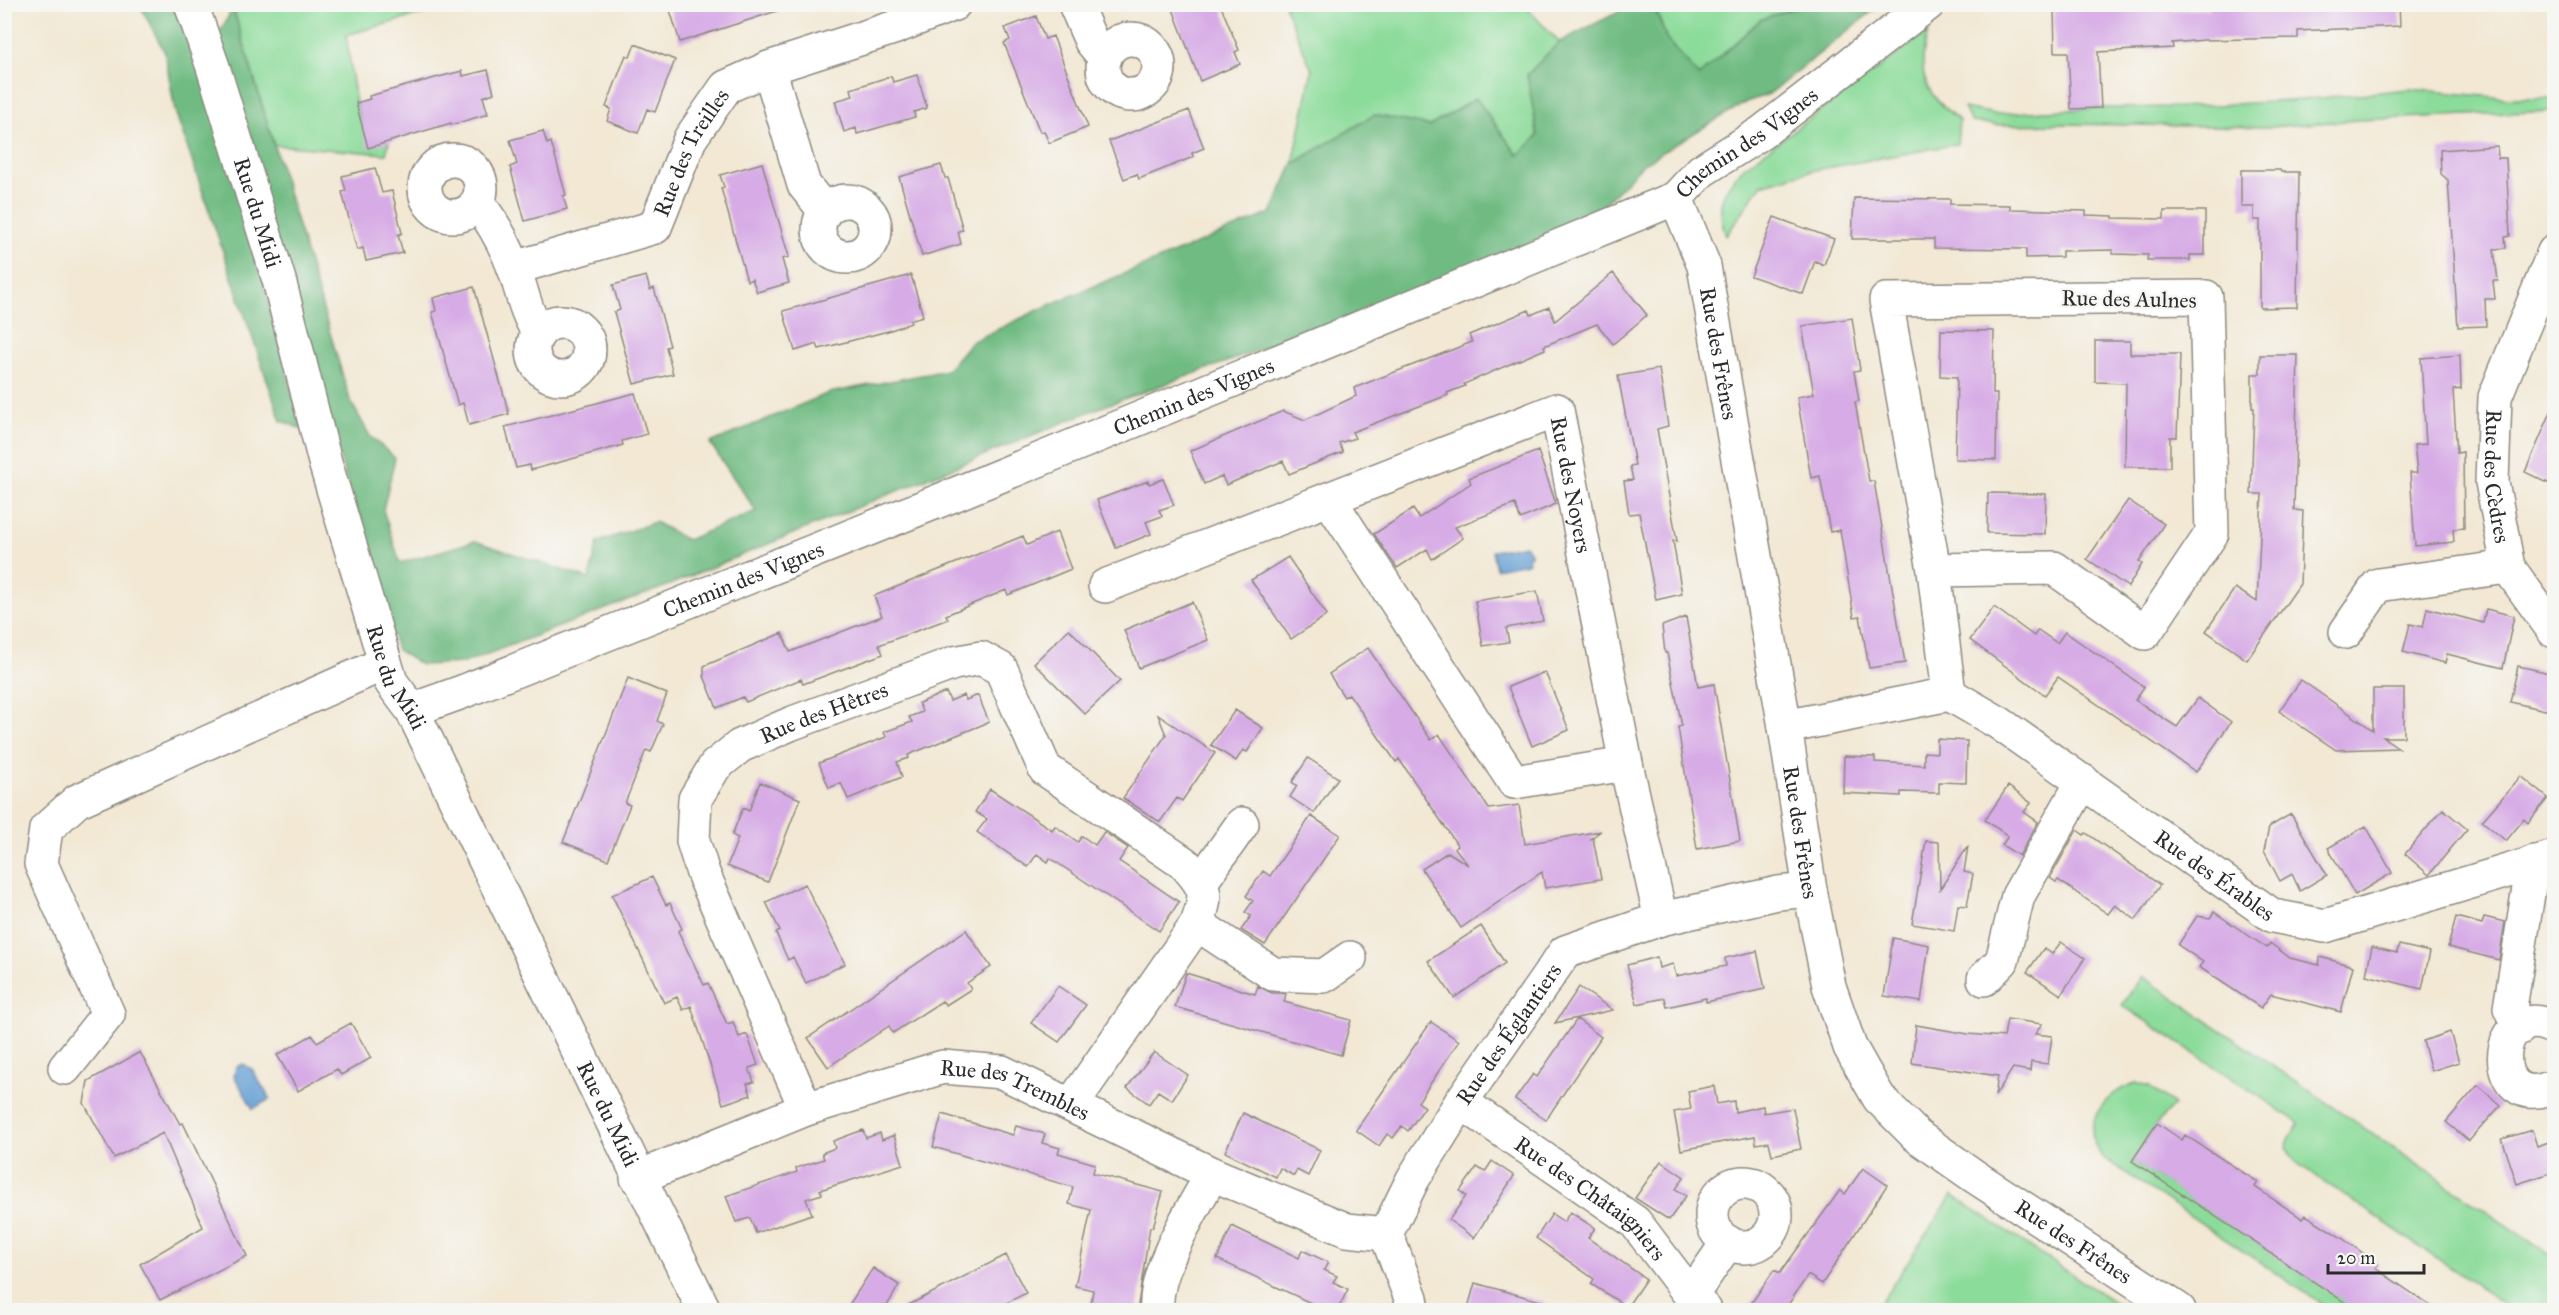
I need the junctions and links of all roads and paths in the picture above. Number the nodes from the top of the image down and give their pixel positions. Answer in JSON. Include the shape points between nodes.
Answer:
{"nodes":[{"id":1,"x":191,"y":4,"type":"edge"},
{"id":2,"x":954,"y":4,"type":"edge"},
{"id":3,"x":1075,"y":4,"type":"edge"},
{"id":4,"x":1928,"y":4,"type":"edge"},
{"id":5,"x":1105,"y":58,"type":"dead end"},
{"id":6,"x":769,"y":68,"type":"junction"},
{"id":7,"x":1676,"y":198,"type":"junction"},
{"id":8,"x":477,"y":202,"type":"dead end"},
{"id":9,"x":825,"y":211,"type":"dead end"},
{"id":10,"x":2554,"y":252,"type":"edge"},
{"id":11,"x":514,"y":268,"type":"junction"},
{"id":12,"x":539,"y":333,"type":"dead end"},
{"id":13,"x":1329,"y":499,"type":"junction"},
{"id":14,"x":2508,"y":567,"type":"junction"},
{"id":15,"x":1935,"y":570,"type":"junction"},
{"id":16,"x":1105,"y":586,"type":"dead end"},
{"id":17,"x":2554,"y":631,"type":"edge"},
{"id":18,"x":2346,"y":632,"type":"dead end"},
{"id":19,"x":385,"y":663,"type":"junction"},
{"id":20,"x":1949,"y":694,"type":"junction"},
{"id":21,"x":412,"y":710,"type":"junction"},
{"id":22,"x":1785,"y":727,"type":"junction"},
{"id":23,"x":1626,"y":764,"type":"junction"},
{"id":24,"x":2083,"y":782,"type":"junction"},
{"id":25,"x":1242,"y":824,"type":"dead end"},
{"id":26,"x":2544,"y":860,"type":"edge"},
{"id":27,"x":1201,"y":882,"type":"junction"},
{"id":28,"x":1810,"y":890,"type":"junction"},
{"id":29,"x":1661,"y":919,"type":"junction"},
{"id":30,"x":1197,"y":924,"type":"junction"},
{"id":31,"x":1350,"y":958,"type":"dead end"},
{"id":32,"x":1984,"y":979,"type":"dead end"},
{"id":33,"x":2520,"y":1028,"type":"junction"},
{"id":34,"x":2554,"y":1028,"type":"edge"},
{"id":35,"x":65,"y":1068,"type":"dead end"},
{"id":36,"x":2554,"y":1086,"type":"edge"},
{"id":37,"x":1461,"y":1102,"type":"junction"},
{"id":38,"x":1072,"y":1104,"type":"junction"},
{"id":39,"x":806,"y":1109,"type":"junction"},
{"id":40,"x":1212,"y":1174,"type":"junction"},
{"id":41,"x":638,"y":1178,"type":"junction"},
{"id":42,"x":1386,"y":1234,"type":"junction"},
{"id":43,"x":1728,"y":1242,"type":"dead end"},
{"id":44,"x":1698,"y":1303,"type":"edge"},
{"id":45,"x":704,"y":1311,"type":"edge"},
{"id":46,"x":1157,"y":1311,"type":"edge"},
{"id":47,"x":1413,"y":1311,"type":"edge"},
{"id":48,"x":2179,"y":1311,"type":"edge"}],
"edges":[{"from":1,"to":19,"type":"street","name":"Rue du Midi","via":[[279,280],[325,462]]},
{"from":2,"to":6,"type":"street","name":"Rue des Treilles"},
{"from":3,"to":5,"type":"street","via":[[1091,41]]},
{"from":4,"to":7,"type":"street","name":"Chemin des Vignes","via":[[1761,133],[1701,171]]},
{"from":6,"to":9,"type":"street","via":[[804,185]]},
{"from":6,"to":11,"type":"street","name":"Rue des Treilles","via":[[726,87],[690,139],[655,227]]},
{"from":7,"to":21,"type":"street","name":"Chemin des Vignes","via":[[935,502]]},
{"from":7,"to":22,"type":"street","name":"Rue des Frênes","via":[[1704,266]]},
{"from":8,"to":11,"type":"street","via":[[493,221]]},
{"from":10,"to":14,"type":"street","name":"Rue des Cèdres","via":[[2495,397],[2492,482]]},
{"from":11,"to":12,"type":"street","via":[[528,317]]},
{"from":13,"to":16,"type":"street","name":"Rue des Noyers"},
{"from":13,"to":23,"type":"street","via":[[1514,782]]},
{"from":13,"to":23,"type":"street","name":"Rue des Noyers","via":[[1557,410]]},
{"from":14,"to":17,"type":"street","name":"Rue des Cèdres"},
{"from":14,"to":18,"type":"street","name":"Rue des Cèdres","via":[[2378,585]]},
{"from":15,"to":15,"type":"street","name":"Rue des Aulnes","via":[[1886,300],[2206,297],[2212,532],[2145,633],[2054,568]]},
{"from":15,"to":20,"type":"street","name":"Rue des Aulnes"},
{"from":19,"to":21,"type":"street","name":"Rue du Midi","via":[[391,682]]},
{"from":19,"to":35,"type":"street","via":[[77,801],[46,829],[41,864],[108,1014]]},
{"from":20,"to":22,"type":"street"},
{"from":20,"to":24,"type":"street","name":"Rue des Érables","via":[[1999,723]]},
{"from":21,"to":41,"type":"street","name":"Rue du Midi"},
{"from":22,"to":28,"type":"street","name":"Rue des Frênes"},
{"from":23,"to":29,"type":"street","name":"Rue des Noyers"},
{"from":24,"to":26,"type":"street","name":"Rue des Érables","via":[[2273,916],[2325,926]]},
{"from":24,"to":32,"type":"street","via":[[2018,896],[2002,960]]},
{"from":25,"to":27,"type":"street"},
{"from":26,"to":33,"type":"street","name":"Rue des Érables","via":[[2510,1008]]},
{"from":27,"to":30,"type":"street","via":[[1205,901]]},
{"from":27,"to":39,"type":"street","name":"Rue des Hêtres","via":[[1185,864],[1045,769],[1001,669],[981,658],[954,663],[741,746],[715,766],[695,799],[693,841],[703,873]]},
{"from":28,"to":29,"type":"street","name":"Rue des Églantiers","via":[[1778,893]]},
{"from":28,"to":48,"type":"street","name":"Rue des Frênes","via":[[1829,986],[1850,1047],[1879,1098],[1927,1143]]},
{"from":29,"to":37,"type":"street","name":"Rue des Églantiers","via":[[1565,952]]},
{"from":30,"to":31,"type":"street","via":[[1273,974],[1324,976]]},
{"from":30,"to":38,"type":"street"},
{"from":33,"to":34,"type":"street","via":[[2536,1023]]},
{"from":33,"to":36,"type":"street","via":[[2504,1049],[2506,1071],[2521,1087],[2531,1091]]},
{"from":37,"to":42,"type":"street","name":"Rue des Églantiers","via":[[1413,1179]]},
{"from":37,"to":44,"type":"street","name":"Rue des Châtaigniers","via":[[1635,1222]]},
{"from":38,"to":39,"type":"street","name":"Rue des Trembles","via":[[1002,1072],[943,1067]]},
{"from":38,"to":40,"type":"street","name":"Rue des Trembles"},
{"from":39,"to":41,"type":"street","name":"Rue des Trembles"},
{"from":40,"to":42,"type":"street","name":"Rue des Trembles","via":[[1347,1230]]},
{"from":40,"to":46,"type":"street","via":[[1164,1268]]},
{"from":41,"to":45,"type":"street","name":"Rue du Midi"},
{"from":42,"to":47,"type":"street"},
{"from":43,"to":44,"type":"street"}]}
